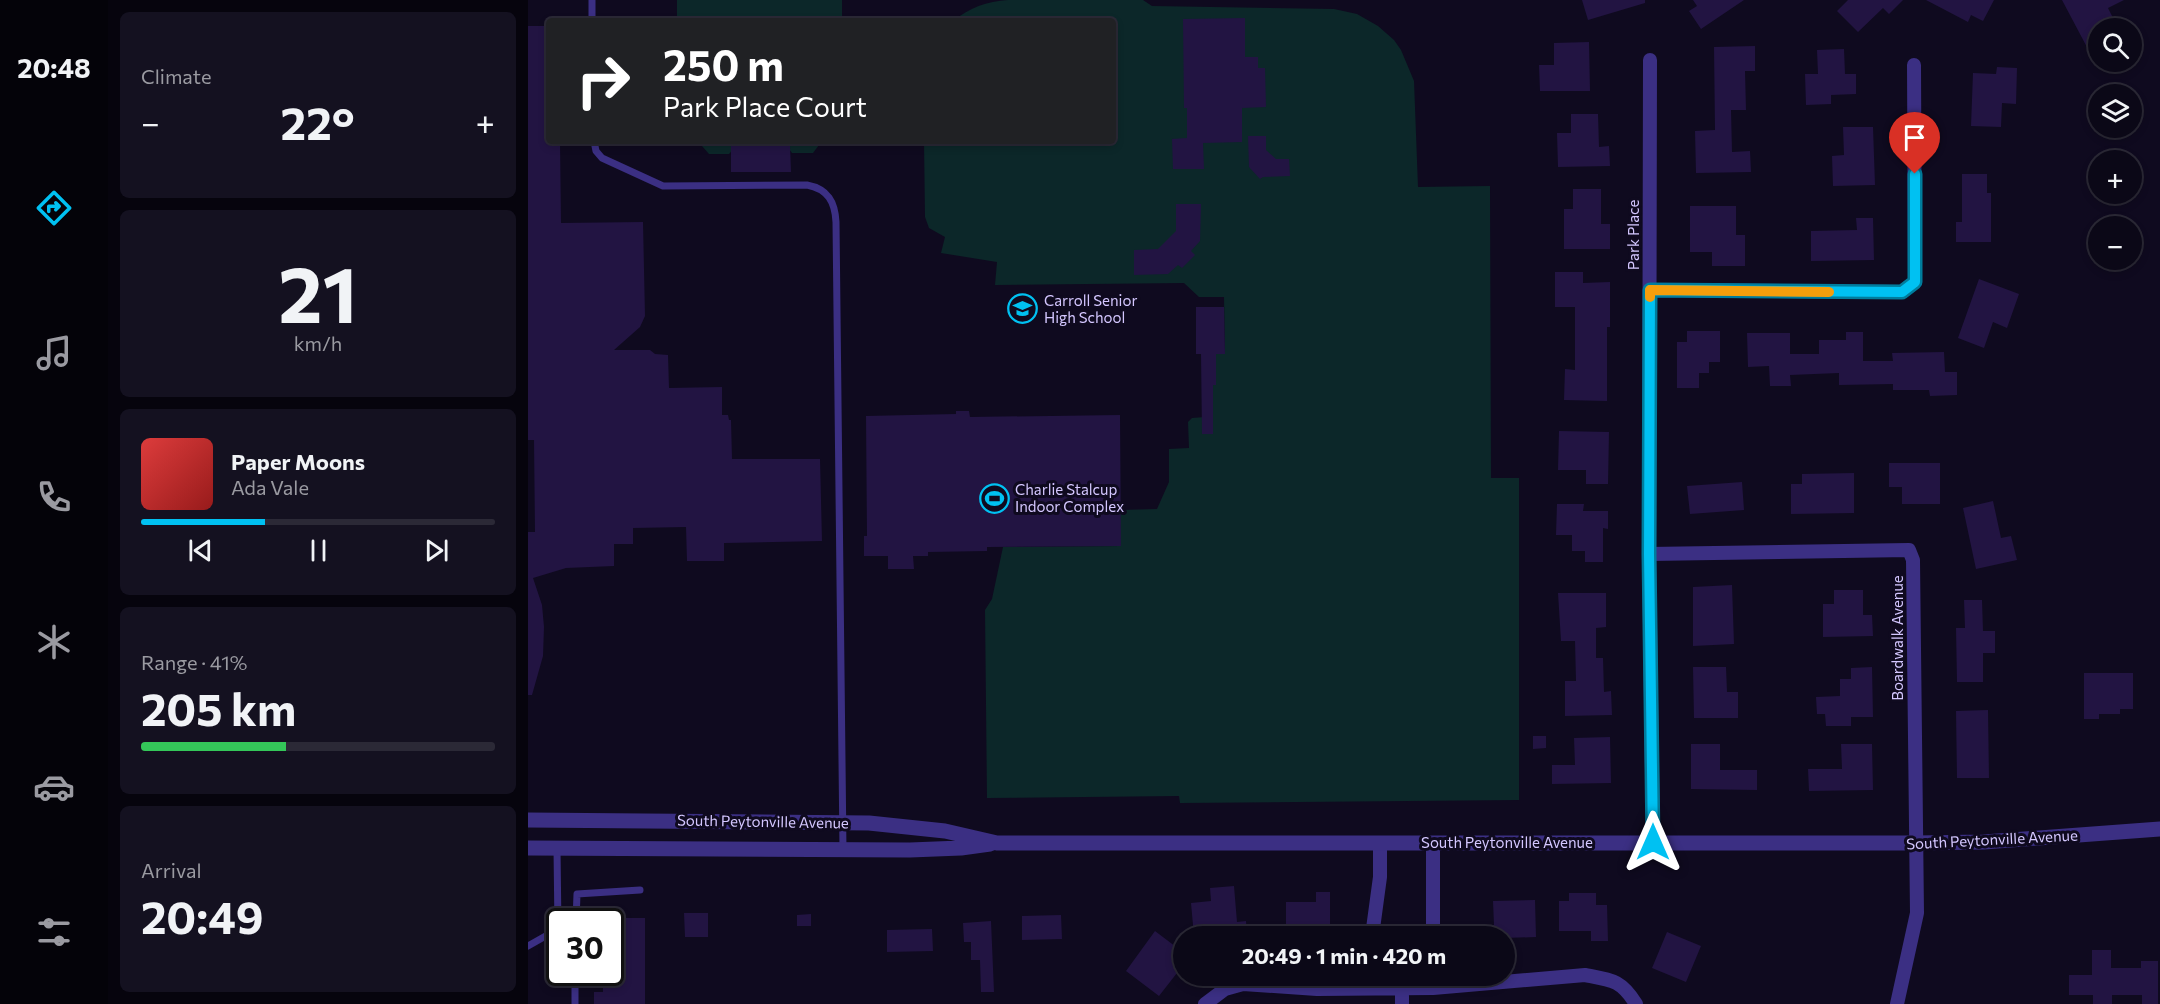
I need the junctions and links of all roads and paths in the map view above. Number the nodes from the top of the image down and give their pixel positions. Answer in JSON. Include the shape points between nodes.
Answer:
{"nodes":[{"id":1,"x":592,"y":0,"type":"edge"},
{"id":2,"x":592,"y":18,"type":"edge"},
{"id":3,"x":1650,"y":60,"type":"dead end"},
{"id":4,"x":1914,"y":65,"type":"dead end"},
{"id":5,"x":595,"y":144,"type":"edge"},
{"id":6,"x":1650,"y":290,"type":"junction"},
{"id":7,"x":1649,"y":554,"type":"junction"},
{"id":8,"x":557,"y":819,"type":"junction"},
{"id":9,"x":528,"y":820,"type":"edge"},
{"id":10,"x":843,"y":821,"type":"junction"},
{"id":11,"x":2160,"y":829,"type":"edge"},
{"id":12,"x":1653,"y":842,"type":"junction"},
{"id":13,"x":997,"y":843,"type":"junction"},
{"id":14,"x":1380,"y":843,"type":"junction"},
{"id":15,"x":1433,"y":843,"type":"junction"},
{"id":16,"x":1915,"y":843,"type":"junction"},
{"id":17,"x":528,"y":848,"type":"edge"},
{"id":18,"x":557,"y":848,"type":"junction"},
{"id":19,"x":843,"y":850,"type":"junction"},
{"id":20,"x":640,"y":890,"type":"dead end"},
{"id":21,"x":558,"y":908,"type":"edge"},
{"id":22,"x":576,"y":908,"type":"edge"},
{"id":23,"x":1373,"y":926,"type":"edge"},
{"id":24,"x":1433,"y":926,"type":"edge"},
{"id":25,"x":546,"y":937,"type":"edge"},
{"id":26,"x":528,"y":946,"type":"edge"},
{"id":27,"x":1515,"y":978,"type":"edge"},
{"id":28,"x":575,"y":986,"type":"edge"},
{"id":29,"x":1236,"y":986,"type":"edge"},
{"id":30,"x":1273,"y":986,"type":"edge"},
{"id":31,"x":1341,"y":986,"type":"edge"},
{"id":32,"x":1392,"y":986,"type":"edge"},
{"id":33,"x":1411,"y":986,"type":"edge"},
{"id":34,"x":1402,"y":988,"type":"junction"},
{"id":35,"x":575,"y":1004,"type":"edge"},
{"id":36,"x":1206,"y":1004,"type":"edge"},
{"id":37,"x":1402,"y":1004,"type":"edge"},
{"id":38,"x":1636,"y":1004,"type":"edge"},
{"id":39,"x":1897,"y":1004,"type":"edge"}],
"edges":[{"from":1,"to":2,"type":"lane"},
{"from":3,"to":6,"type":"street","name":"Park Place"},
{"from":4,"to":6,"type":"street","via":[[1915,282],[1902,292]]},
{"from":5,"to":10,"type":"lane","via":[[602,158],[662,186],[807,184],[825,192],[834,207]]},
{"from":6,"to":7,"type":"street","name":"Park Place"},
{"from":7,"to":12,"type":"street","name":"Park Place"},
{"from":7,"to":16,"type":"street","name":"Boardwalk Avenue","via":[[1909,550],[1913,560]]},
{"from":8,"to":9,"type":"street","name":"South Peytonville Avenue"},
{"from":8,"to":10,"type":"street","name":"South Peytonville Avenue"},
{"from":8,"to":18,"type":"street"},
{"from":10,"to":13,"type":"street","name":"South Peytonville Avenue","via":[[945,831]]},
{"from":10,"to":19,"type":"lane"},
{"from":11,"to":16,"type":"street","name":"South Peytonville Avenue"},
{"from":12,"to":15,"type":"street","name":"South Peytonville Avenue"},
{"from":12,"to":16,"type":"street","name":"South Peytonville Avenue"},
{"from":13,"to":14,"type":"street","name":"South Peytonville Avenue"},
{"from":13,"to":19,"type":"street","name":"South Peytonville Avenue","via":[[945,849]]},
{"from":14,"to":15,"type":"street","name":"South Peytonville Avenue"},
{"from":14,"to":23,"type":"street"},
{"from":15,"to":24,"type":"street"},
{"from":16,"to":39,"type":"street","via":[[1917,913]]},
{"from":17,"to":18,"type":"street","name":"South Peytonville Avenue"},
{"from":18,"to":19,"type":"street","name":"South Peytonville Avenue"},
{"from":18,"to":21,"type":"lane"},
{"from":20,"to":22,"type":"lane","via":[[577,894]]},
{"from":25,"to":26,"type":"lane"},
{"from":27,"to":38,"type":"street","via":[[1585,975],[1608,979],[1625,988]]},
{"from":28,"to":35,"type":"lane"},
{"from":29,"to":36,"type":"street","via":[[1225,989]]},
{"from":30,"to":31,"type":"street","via":[[1317,989]]},
{"from":32,"to":34,"type":"street"},
{"from":33,"to":34,"type":"street"},
{"from":34,"to":37,"type":"street"}]}
